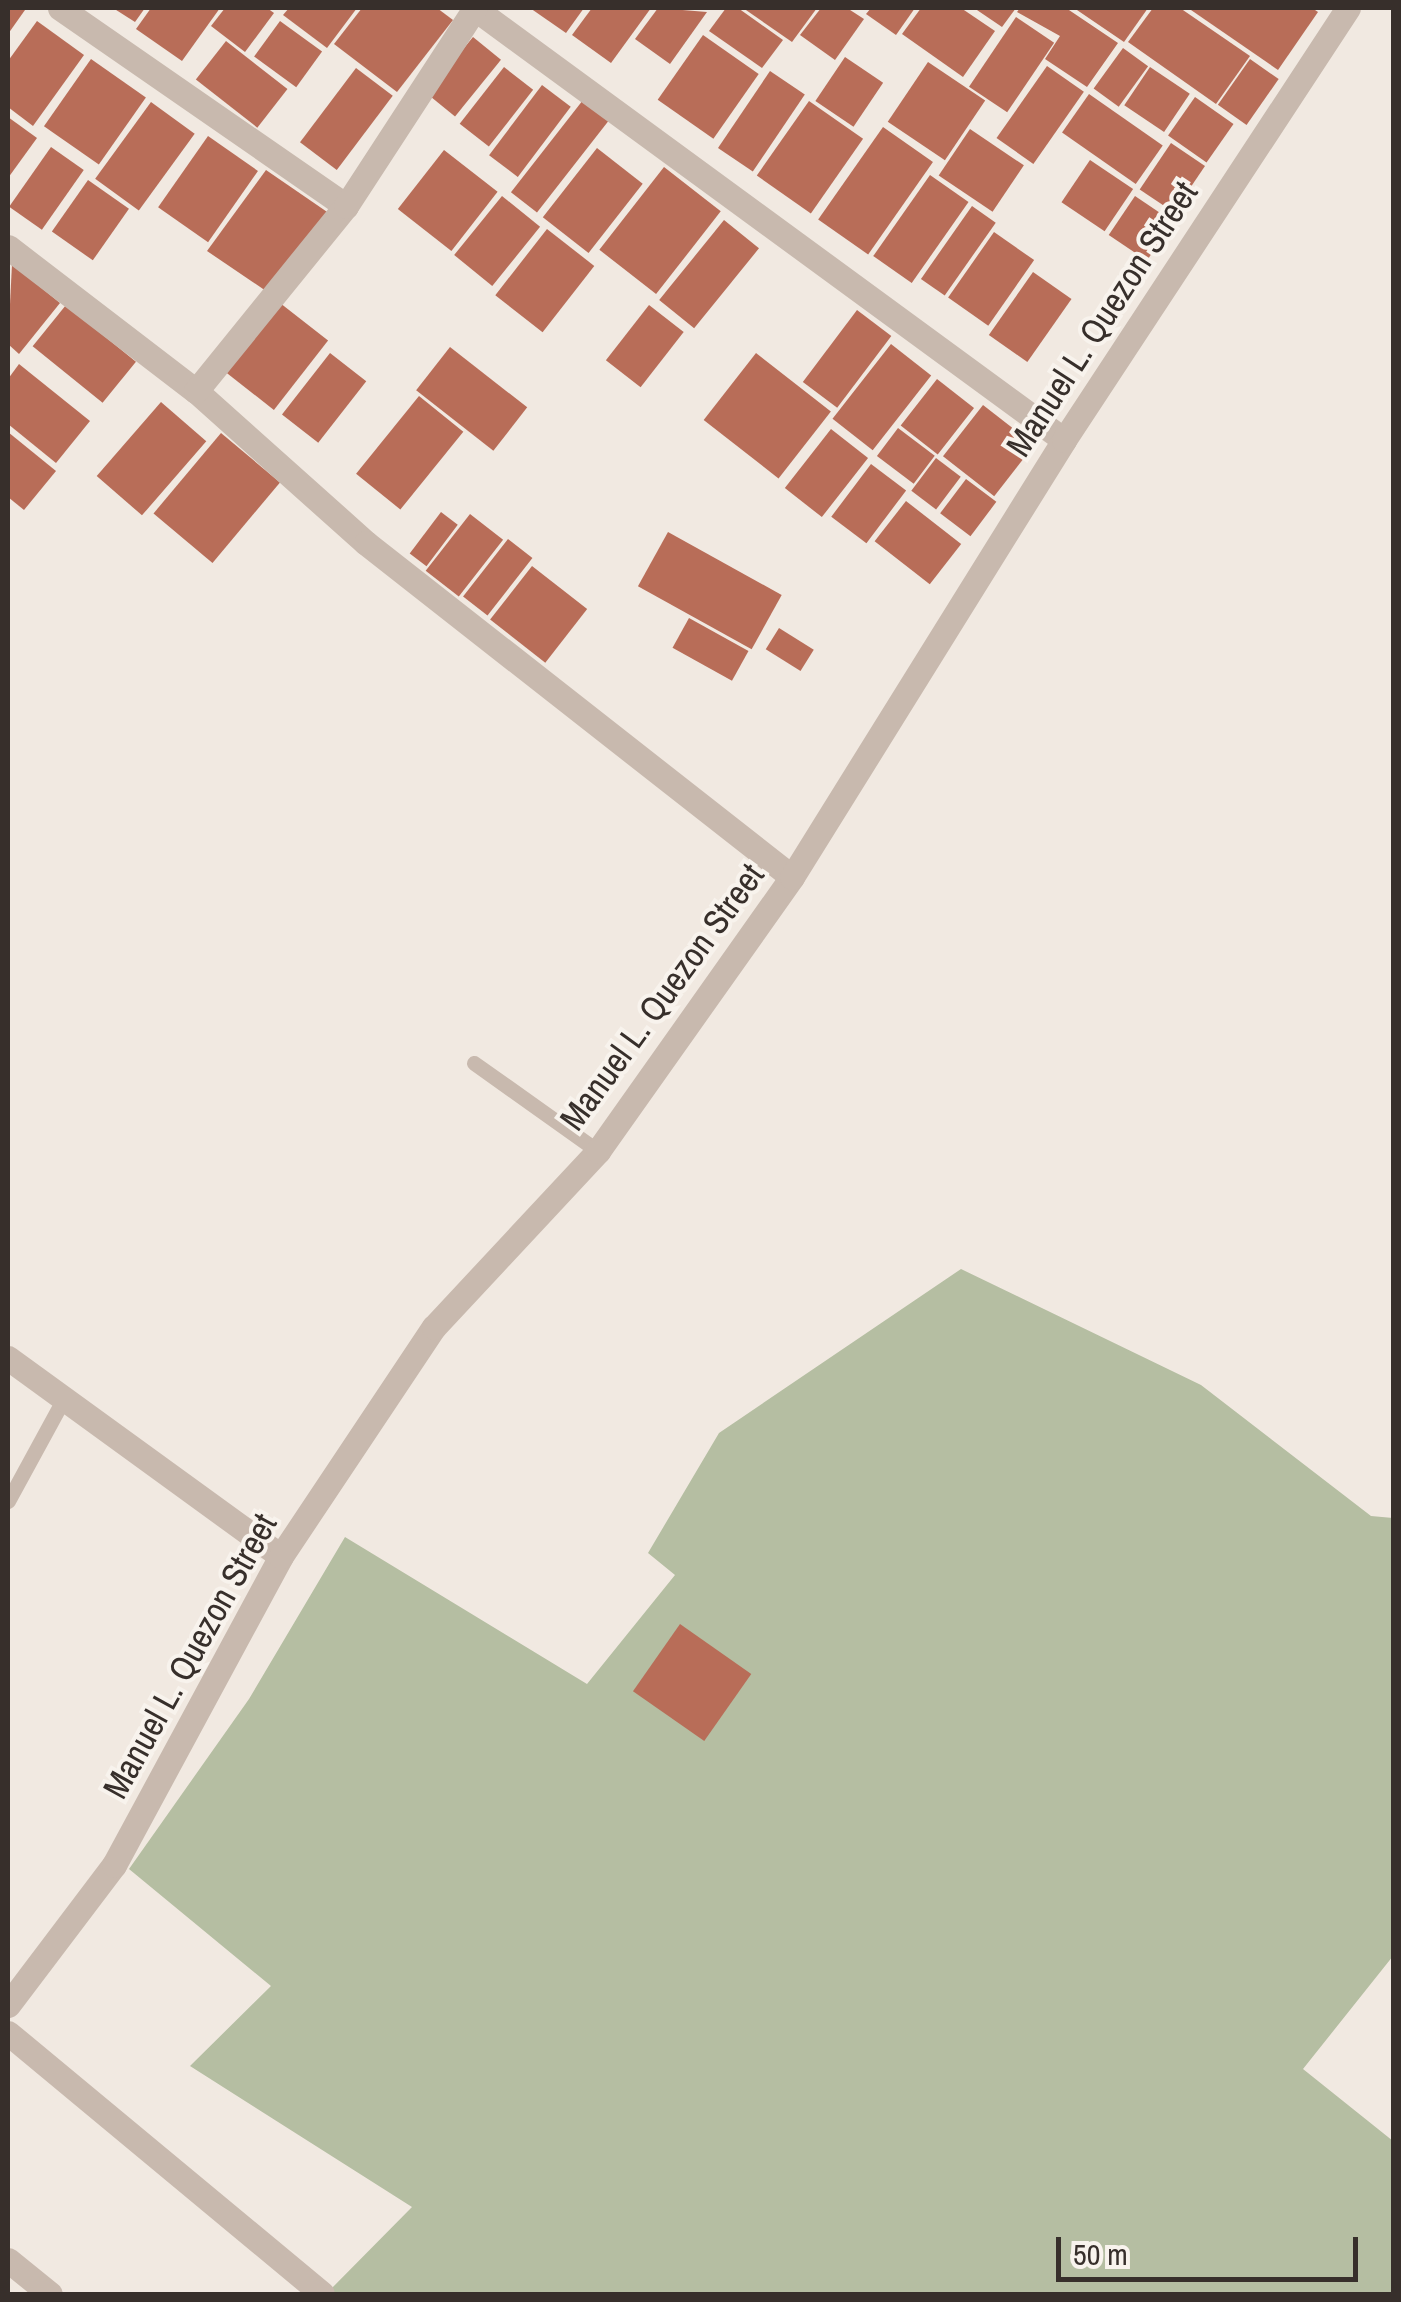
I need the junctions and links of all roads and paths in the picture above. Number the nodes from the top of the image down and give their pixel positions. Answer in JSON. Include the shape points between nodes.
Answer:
{"nodes":[{"id":1,"x":60,"y":8,"type":"edge"},
{"id":2,"x":475,"y":8,"type":"edge"},
{"id":3,"x":1348,"y":8,"type":"edge"},
{"id":4,"x":346,"y":206,"type":"junction"},
{"id":5,"x":8,"y":246,"type":"edge"},
{"id":6,"x":196,"y":391,"type":"junction"},
{"id":7,"x":1064,"y":440,"type":"junction"},
{"id":8,"x":792,"y":877,"type":"junction"},
{"id":9,"x":474,"y":1063,"type":"dead end"},
{"id":10,"x":598,"y":1150,"type":"junction"},
{"id":11,"x":8,"y":1358,"type":"edge"},
{"id":12,"x":63,"y":1400,"type":"junction"},
{"id":13,"x":8,"y":1501,"type":"edge"},
{"id":14,"x":282,"y":1556,"type":"junction"},
{"id":15,"x":8,"y":2005,"type":"edge"},
{"id":16,"x":8,"y":2032,"type":"edge"},
{"id":17,"x":8,"y":2260,"type":"edge"},
{"id":18,"x":50,"y":2294,"type":"edge"},
{"id":19,"x":322,"y":2294,"type":"edge"}],
"edges":[{"from":1,"to":4,"type":"street"},
{"from":2,"to":4,"type":"street"},
{"from":2,"to":7,"type":"street"},
{"from":3,"to":7,"type":"street","name":"Manuel L. Quezon Street"},
{"from":4,"to":6,"type":"street"},
{"from":5,"to":6,"type":"street"},
{"from":6,"to":8,"type":"street","via":[[366,543]]},
{"from":7,"to":8,"type":"street","name":"Manuel L. Quezon Street"},
{"from":8,"to":10,"type":"street","name":"Manuel L. Quezon Street"},
{"from":9,"to":10,"type":"lane"},
{"from":10,"to":14,"type":"street","name":"Manuel L. Quezon Street","via":[[434,1328]]},
{"from":11,"to":12,"type":"street"},
{"from":12,"to":13,"type":"lane"},
{"from":12,"to":14,"type":"street"},
{"from":14,"to":15,"type":"street","name":"Manuel L. Quezon Street","via":[[114,1866]]},
{"from":16,"to":19,"type":"street"},
{"from":17,"to":18,"type":"street"}]}
